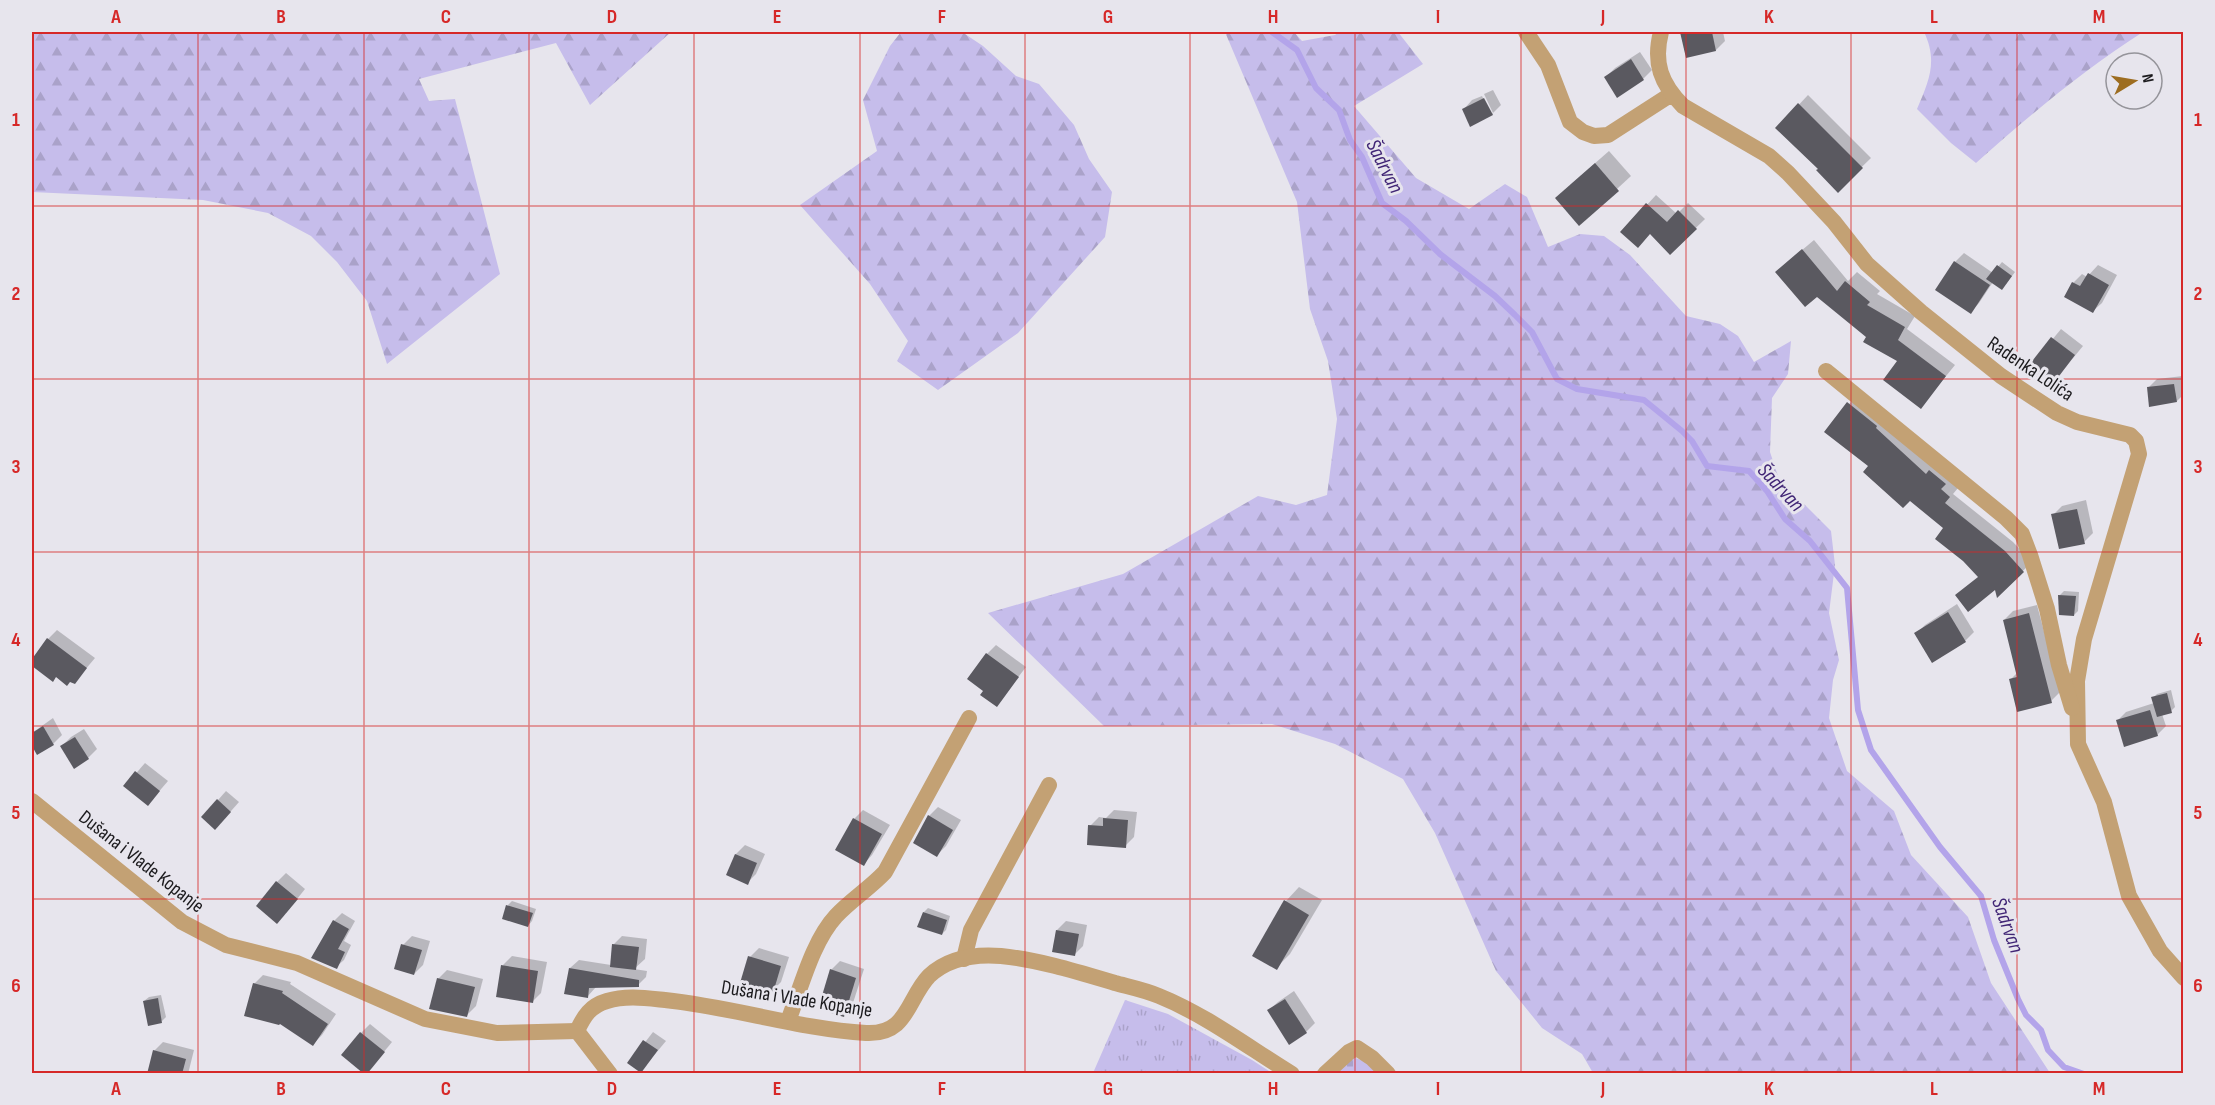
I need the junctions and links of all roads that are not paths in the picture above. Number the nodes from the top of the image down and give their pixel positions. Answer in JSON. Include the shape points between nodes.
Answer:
{"nodes":[{"id":1,"x":1526,"y":32,"type":"edge"},
{"id":2,"x":1661,"y":32,"type":"edge"},
{"id":3,"x":1673,"y":97,"type":"junction"},
{"id":4,"x":1826,"y":371,"type":"dead end"},
{"id":5,"x":969,"y":718,"type":"dead end"},
{"id":6,"x":2078,"y":726,"type":"junction"},
{"id":7,"x":1049,"y":785,"type":"dead end"},
{"id":8,"x":32,"y":801,"type":"edge"},
{"id":9,"x":964,"y":959,"type":"junction"},
{"id":10,"x":2184,"y":978,"type":"edge"},
{"id":11,"x":788,"y":1021,"type":"junction"},
{"id":12,"x":576,"y":1031,"type":"junction"},
{"id":13,"x":610,"y":1074,"type":"edge"},
{"id":14,"x":1292,"y":1074,"type":"edge"},
{"id":15,"x":1325,"y":1074,"type":"edge"},
{"id":16,"x":1388,"y":1074,"type":"edge"}],
"edges":[{"from":1,"to":3,"type":"street","via":[[1548,65],[1570,122],[1583,132],[1608,135],[1667,97]]},
{"from":2,"to":3,"type":"street","name":"Radenka Lolića","via":[[1659,65]]},
{"from":3,"to":6,"type":"street","name":"Radenka Lolića","via":[[1769,156],[1834,222],[1867,264],[2001,376],[2057,413],[2130,435],[2136,441],[2139,454],[2079,661]]},
{"from":4,"to":6,"type":"street","via":[[2022,534],[2039,581]]},
{"from":5,"to":11,"type":"street","via":[[885,872],[843,909],[821,936]]},
{"from":6,"to":10,"type":"street","name":"Radenka Lolića","via":[[2078,744],[2104,802],[2129,896],[2160,951]]},
{"from":7,"to":9,"type":"street","via":[[971,930]]},
{"from":8,"to":12,"type":"street","name":"Dušana i Vlade Kopanje","via":[[182,922],[226,945],[297,963],[425,1019],[497,1033]]},
{"from":9,"to":11,"type":"street","name":"Dušana i Vlade Kopanje","via":[[952,960],[928,977],[908,1011],[888,1030],[868,1033]]},
{"from":9,"to":14,"type":"street","name":"Dušana i Vlade Kopanje","via":[[999,956],[1044,963],[1160,996]]},
{"from":11,"to":12,"type":"street","name":"Dušana i Vlade Kopanje","via":[[702,1004],[625,997],[586,1012]]},
{"from":12,"to":13,"type":"street"},
{"from":15,"to":16,"type":"street","via":[[1357,1048]]}]}
